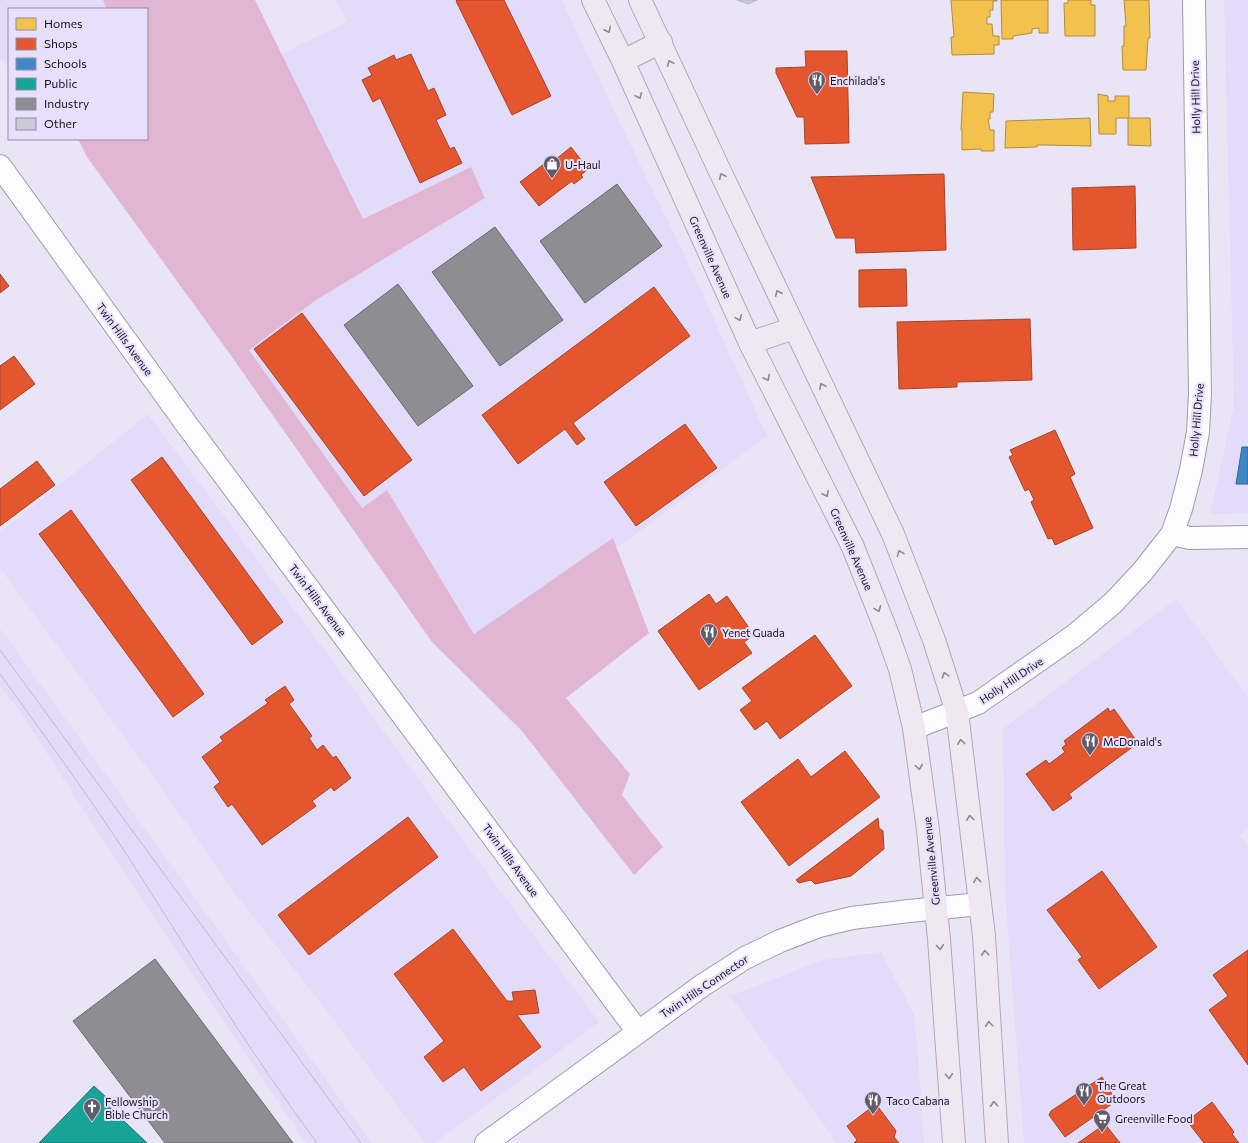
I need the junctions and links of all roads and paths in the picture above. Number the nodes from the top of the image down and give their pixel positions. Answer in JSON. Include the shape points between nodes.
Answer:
{"nodes":[{"id":1,"x":593,"y":0,"type":"edge"},
{"id":2,"x":640,"y":0,"type":"edge"},
{"id":3,"x":1194,"y":0,"type":"edge"},
{"id":4,"x":661,"y":42,"type":"junction"},
{"id":5,"x":623,"y":61,"type":"junction"},
{"id":6,"x":0,"y":166,"type":"edge"},
{"id":7,"x":794,"y":328,"type":"junction"},
{"id":8,"x":750,"y":343,"type":"junction"},
{"id":9,"x":1172,"y":534,"type":"junction"},
{"id":10,"x":1248,"y":537,"type":"edge"},
{"id":11,"x":957,"y":712,"type":"junction"},
{"id":12,"x":914,"y":728,"type":"junction"},
{"id":13,"x":980,"y":904,"type":"junction"},
{"id":14,"x":936,"y":908,"type":"junction"},
{"id":15,"x":638,"y":1032,"type":"junction"},
{"id":16,"x":486,"y":1143,"type":"edge"},
{"id":17,"x":954,"y":1143,"type":"edge"},
{"id":18,"x":997,"y":1143,"type":"edge"}],
"edges":[{"from":1,"to":5,"type":"main road","name":"Greenville Avenue","one_way":true},
{"from":2,"to":4,"type":"main road"},
{"from":3,"to":9,"type":"street","name":"Holly Hill Drive","via":[[1200,393],[1198,432],[1191,470]]},
{"from":4,"to":5,"type":"main road"},
{"from":7,"to":4,"type":"main road","one_way":true},
{"from":5,"to":8,"type":"main road","name":"Greenville Avenue","one_way":true},
{"from":6,"to":15,"type":"street","name":"Twin Hills Avenue","via":[[187,425]]},
{"from":7,"to":8,"type":"main road"},
{"from":11,"to":7,"type":"main road","one_way":true,"via":[[934,640],[893,534]]},
{"from":8,"to":12,"type":"main road","name":"Greenville Avenue","one_way":true,"via":[[853,547],[900,669]]},
{"from":9,"to":10,"type":"street","via":[[1190,538]]},
{"from":9,"to":11,"type":"street","name":"Holly Hill Drive","via":[[1143,571],[1113,603],[1075,635],[978,703]]},
{"from":11,"to":12,"type":"street","name":"Holly Hill Drive"},
{"from":13,"to":11,"type":"main road","one_way":true},
{"from":12,"to":14,"type":"main road","name":"Greenville Avenue","one_way":true},
{"from":13,"to":14,"type":"street","name":"Twin Hills Connector"},
{"from":18,"to":13,"type":"main road","one_way":true},
{"from":14,"to":15,"type":"street","name":"Twin Hills Connector","via":[[852,918],[819,926],[780,941],[727,969]]},
{"from":14,"to":17,"type":"main road","name":"Greenville Avenue","one_way":true},
{"from":15,"to":16,"type":"street","name":"Twin Hills Connector"}]}
